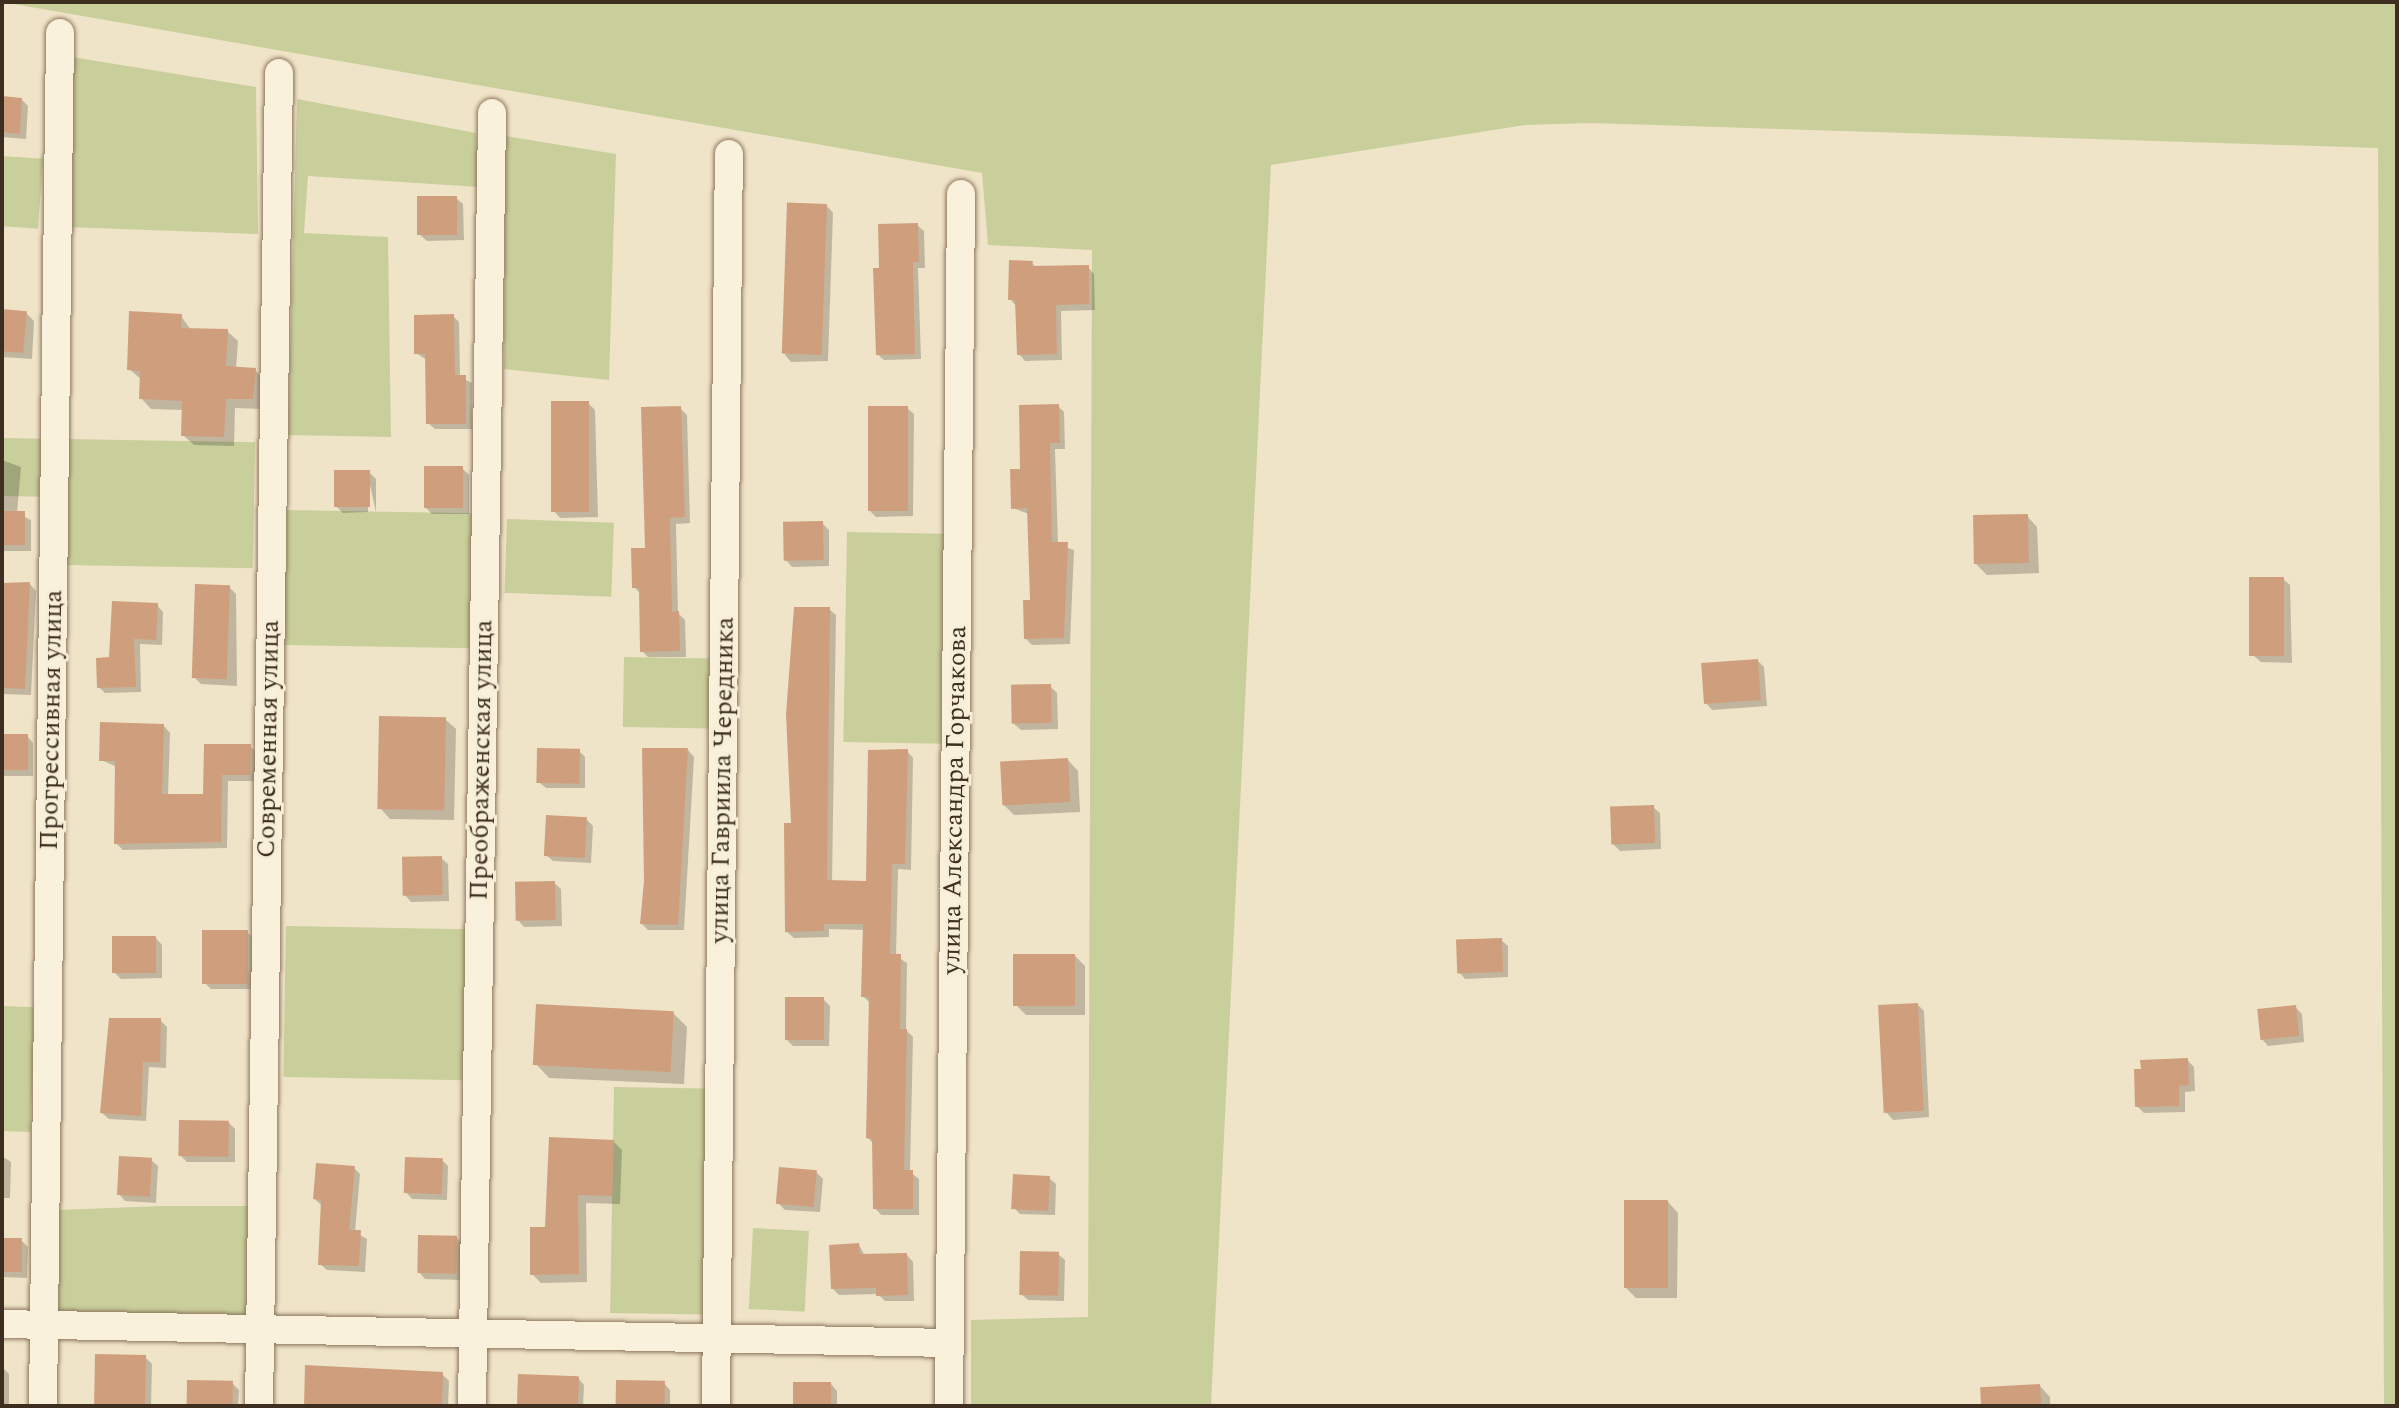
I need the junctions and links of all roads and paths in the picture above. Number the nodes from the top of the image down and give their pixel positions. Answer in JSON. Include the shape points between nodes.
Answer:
{"nodes":[{"id":1,"x":60,"y":33,"type":"dead end"},
{"id":2,"x":279,"y":73,"type":"dead end"},
{"id":3,"x":492,"y":113,"type":"dead end"},
{"id":4,"x":729,"y":154,"type":"dead end"},
{"id":5,"x":961,"y":194,"type":"dead end"},
{"id":6,"x":2,"y":1324,"type":"edge"},
{"id":7,"x":45,"y":1326,"type":"junction"},
{"id":8,"x":260,"y":1331,"type":"junction"},
{"id":9,"x":473,"y":1334,"type":"junction"},
{"id":10,"x":717,"y":1339,"type":"junction"},
{"id":11,"x":949,"y":1343,"type":"junction"},
{"id":12,"x":43,"y":1406,"type":"edge"},
{"id":13,"x":259,"y":1406,"type":"edge"},
{"id":14,"x":472,"y":1406,"type":"edge"},
{"id":15,"x":716,"y":1406,"type":"edge"},
{"id":16,"x":949,"y":1406,"type":"edge"}],
"edges":[{"from":1,"to":7,"type":"street","name":"Прогрессивная улица"},
{"from":2,"to":8,"type":"street","name":"Современная улица"},
{"from":3,"to":9,"type":"street","name":"Преображенская улица"},
{"from":4,"to":10,"type":"street","name":"улица Гавриила Чередника"},
{"from":5,"to":11,"type":"street","name":"улица Александра Горчакова"},
{"from":6,"to":7,"type":"street"},
{"from":7,"to":8,"type":"street"},
{"from":7,"to":12,"type":"street","name":"Прогрессивная улица"},
{"from":8,"to":9,"type":"street"},
{"from":8,"to":13,"type":"street","name":"Современная улица"},
{"from":9,"to":10,"type":"street"},
{"from":9,"to":14,"type":"street","name":"Преображенская улица"},
{"from":10,"to":11,"type":"street"},
{"from":10,"to":15,"type":"street","name":"улица Гавриила Чередника"},
{"from":11,"to":16,"type":"street","name":"улица Александра Горчакова"}]}
